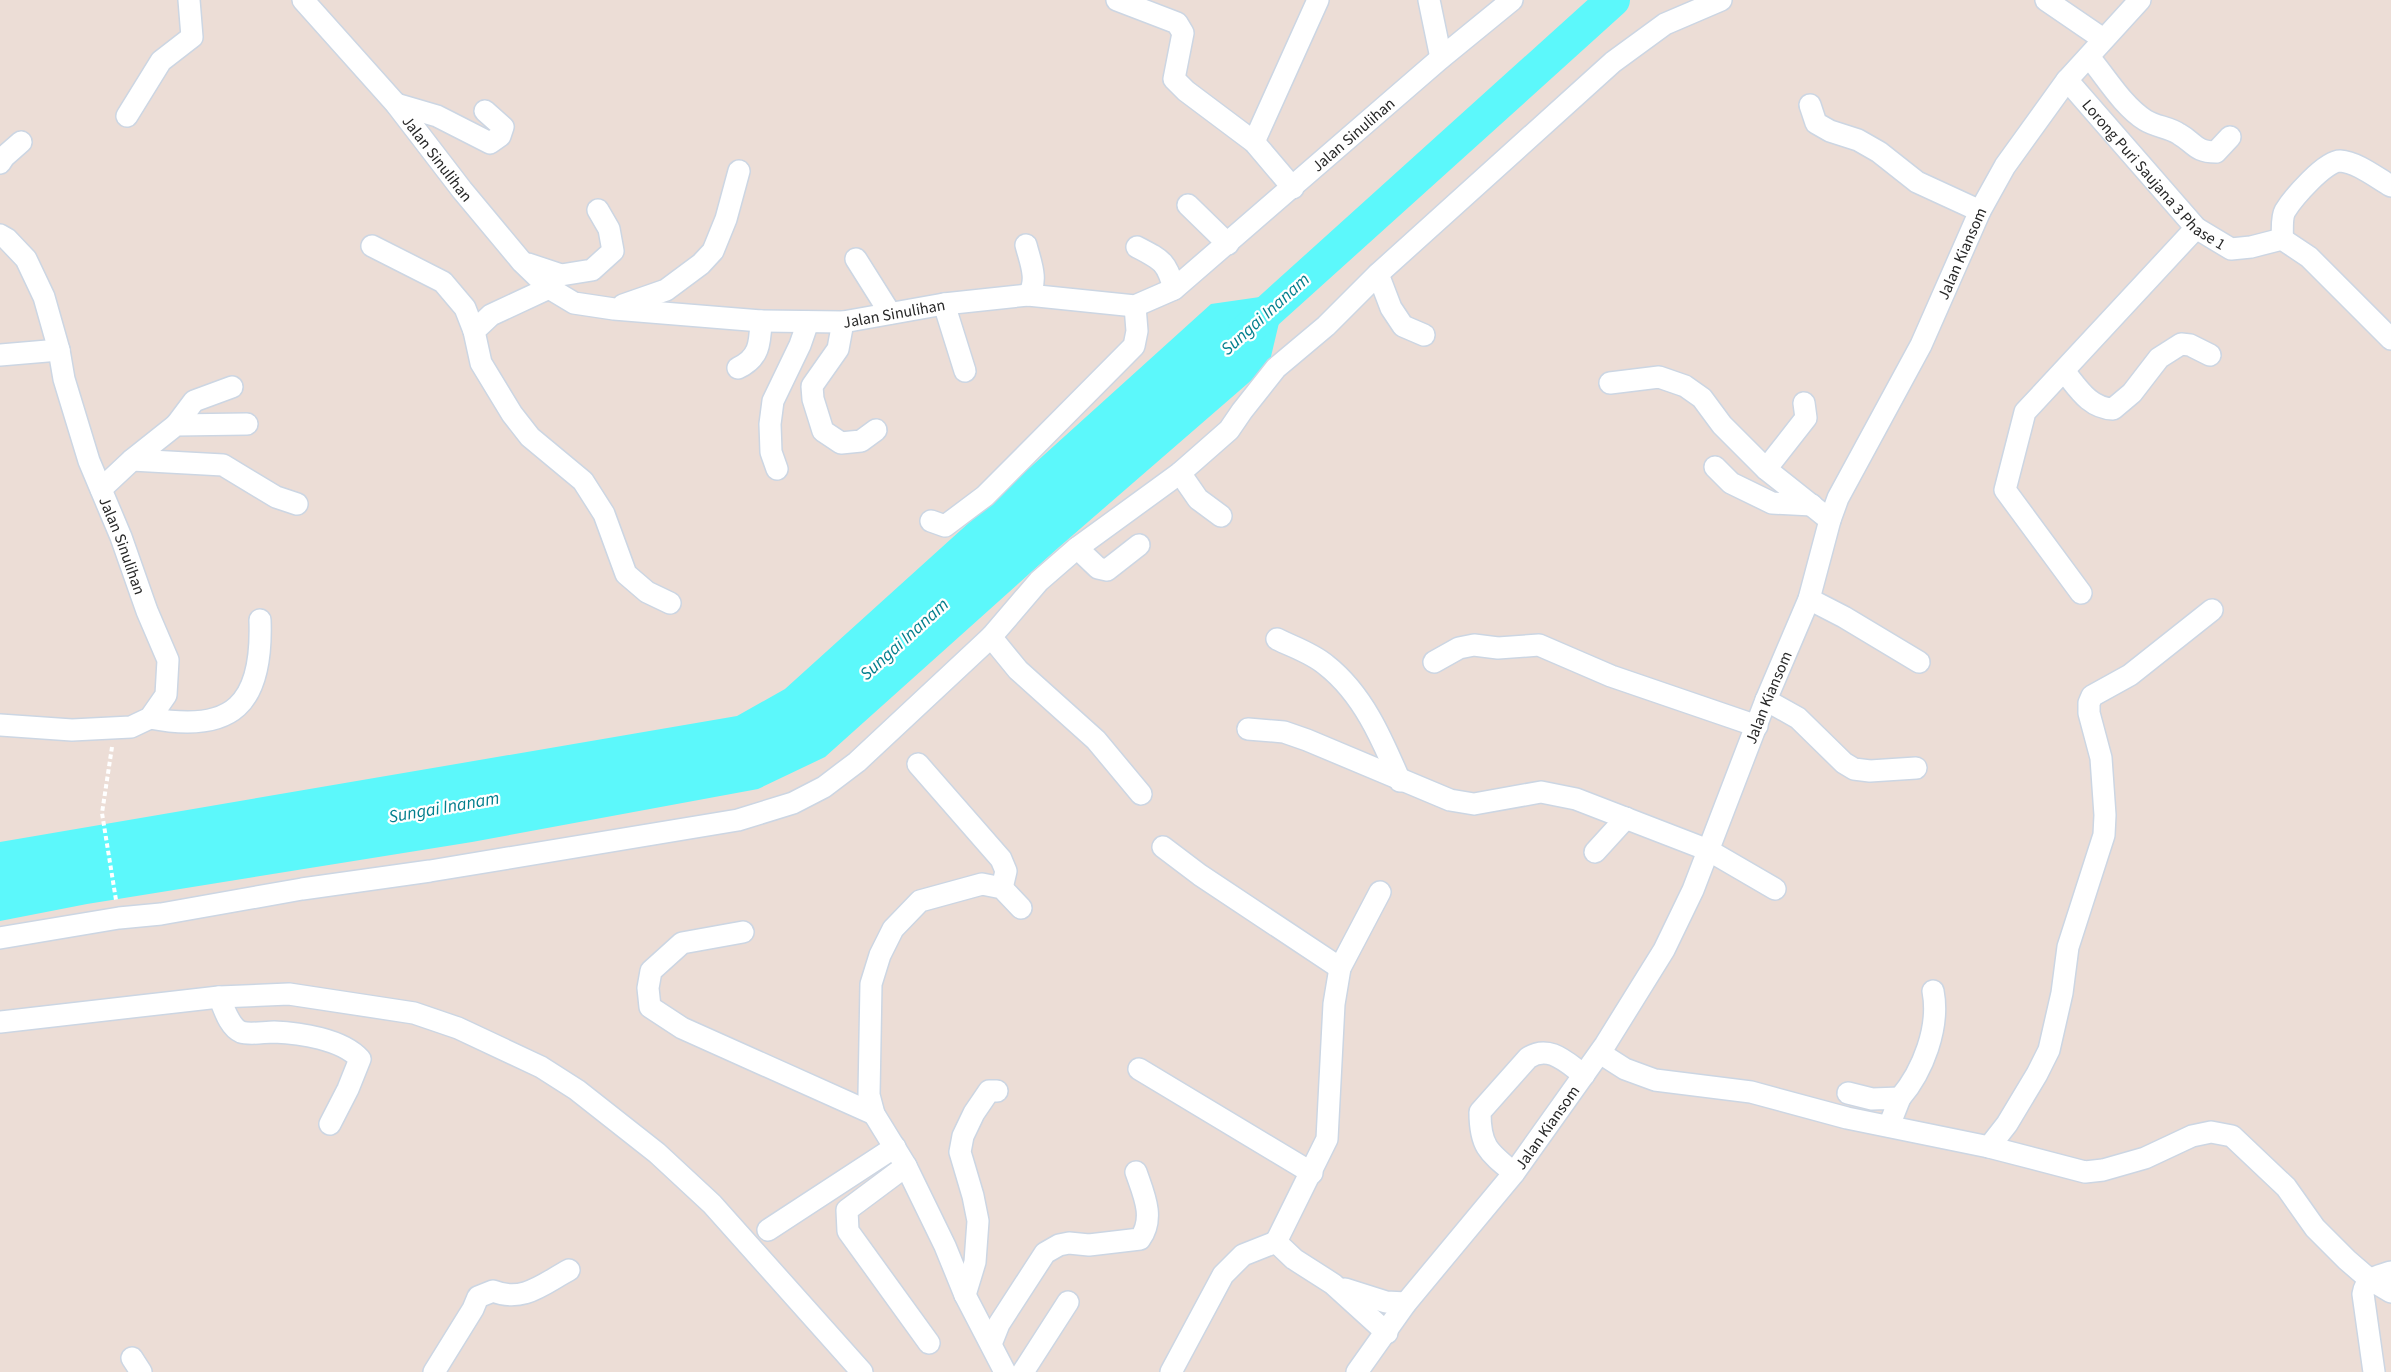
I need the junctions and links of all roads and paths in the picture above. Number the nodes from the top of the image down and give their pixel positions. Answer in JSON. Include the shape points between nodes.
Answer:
{"nodes":[{"id":1,"x":189,"y":0,"type":"edge"},
{"id":2,"x":303,"y":0,"type":"edge"},
{"id":3,"x":1117,"y":0,"type":"edge"},
{"id":4,"x":1318,"y":0,"type":"edge"},
{"id":5,"x":1429,"y":0,"type":"edge"},
{"id":6,"x":1512,"y":0,"type":"edge"},
{"id":7,"x":1721,"y":0,"type":"edge"},
{"id":8,"x":2046,"y":0,"type":"edge"},
{"id":9,"x":2140,"y":0,"type":"edge"},
{"id":10,"x":2103,"y":39,"type":"junction"},
{"id":11,"x":2089,"y":57,"type":"junction"},
{"id":12,"x":1441,"y":58,"type":"junction"},
{"id":13,"x":2067,"y":80,"type":"junction"},
{"id":14,"x":396,"y":104,"type":"junction"},
{"id":15,"x":1810,"y":105,"type":"dead end"},
{"id":16,"x":485,"y":111,"type":"dead end"},
{"id":17,"x":127,"y":116,"type":"dead end"},
{"id":18,"x":2230,"y":137,"type":"dead end"},
{"id":19,"x":21,"y":142,"type":"dead end"},
{"id":20,"x":1254,"y":142,"type":"junction"},
{"id":21,"x":0,"y":163,"type":"edge"},
{"id":22,"x":739,"y":171,"type":"dead end"},
{"id":23,"x":2391,"y":186,"type":"edge"},
{"id":24,"x":1293,"y":188,"type":"junction"},
{"id":25,"x":1188,"y":205,"type":"dead end"},
{"id":26,"x":598,"y":210,"type":"dead end"},
{"id":27,"x":1980,"y":211,"type":"junction"},
{"id":28,"x":2196,"y":228,"type":"junction"},
{"id":29,"x":2,"y":232,"type":"edge"},
{"id":30,"x":2282,"y":239,"type":"junction"},
{"id":31,"x":1228,"y":244,"type":"junction"},
{"id":32,"x":1026,"y":245,"type":"dead end"},
{"id":33,"x":372,"y":246,"type":"dead end"},
{"id":34,"x":1137,"y":247,"type":"dead end"},
{"id":35,"x":856,"y":259,"type":"dead end"},
{"id":36,"x":522,"y":262,"type":"junction"},
{"id":37,"x":1378,"y":274,"type":"junction"},
{"id":38,"x":549,"y":288,"type":"junction"},
{"id":39,"x":1174,"y":289,"type":"junction"},
{"id":40,"x":1028,"y":295,"type":"junction"},
{"id":41,"x":944,"y":304,"type":"junction"},
{"id":42,"x":1135,"y":306,"type":"junction"},
{"id":43,"x":614,"y":309,"type":"junction"},
{"id":44,"x":890,"y":313,"type":"junction"},
{"id":45,"x":760,"y":321,"type":"junction"},
{"id":46,"x":808,"y":322,"type":"junction"},
{"id":47,"x":843,"y":322,"type":"junction"},
{"id":48,"x":474,"y":331,"type":"junction"},
{"id":49,"x":1424,"y":335,"type":"dead end"},
{"id":50,"x":2391,"y":339,"type":"edge"},
{"id":51,"x":59,"y":350,"type":"junction"},
{"id":52,"x":0,"y":355,"type":"edge"},
{"id":53,"x":2210,"y":355,"type":"dead end"},
{"id":54,"x":738,"y":368,"type":"dead end"},
{"id":55,"x":965,"y":371,"type":"dead end"},
{"id":56,"x":2064,"y":371,"type":"junction"},
{"id":57,"x":1610,"y":383,"type":"dead end"},
{"id":58,"x":232,"y":387,"type":"dead end"},
{"id":59,"x":1804,"y":403,"type":"dead end"},
{"id":60,"x":247,"y":424,"type":"dead end"},
{"id":61,"x":176,"y":425,"type":"junction"},
{"id":62,"x":876,"y":430,"type":"dead end"},
{"id":63,"x":132,"y":460,"type":"junction"},
{"id":64,"x":1715,"y":467,"type":"dead end"},
{"id":65,"x":777,"y":469,"type":"dead end"},
{"id":66,"x":1766,"y":469,"type":"junction"},
{"id":67,"x":1180,"y":473,"type":"junction"},
{"id":68,"x":101,"y":489,"type":"junction"},
{"id":69,"x":297,"y":504,"type":"dead end"},
{"id":70,"x":1812,"y":505,"type":"junction"},
{"id":71,"x":1221,"y":516,"type":"dead end"},
{"id":72,"x":1830,"y":520,"type":"junction"},
{"id":73,"x":931,"y":521,"type":"dead end"},
{"id":74,"x":1139,"y":545,"type":"dead end"},
{"id":75,"x":1077,"y":548,"type":"junction"},
{"id":76,"x":2081,"y":593,"type":"dead end"},
{"id":77,"x":1809,"y":599,"type":"junction"},
{"id":78,"x":670,"y":603,"type":"dead end"},
{"id":79,"x":2212,"y":610,"type":"dead end"},
{"id":80,"x":260,"y":620,"type":"dead end"},
{"id":81,"x":991,"y":637,"type":"junction"},
{"id":82,"x":1277,"y":639,"type":"dead end"},
{"id":83,"x":1434,"y":662,"type":"dead end"},
{"id":84,"x":1919,"y":662,"type":"dead end"},
{"id":85,"x":1766,"y":700,"type":"junction"},
{"id":86,"x":150,"y":718,"type":"junction"},
{"id":87,"x":0,"y":725,"type":"edge"},
{"id":88,"x":1757,"y":726,"type":"junction"},
{"id":89,"x":114,"y":729,"type":"junction"},
{"id":90,"x":1248,"y":729,"type":"dead end"},
{"id":91,"x":918,"y":764,"type":"dead end"},
{"id":92,"x":1916,"y":768,"type":"dead end"},
{"id":93,"x":1400,"y":781,"type":"junction"},
{"id":94,"x":1141,"y":794,"type":"dead end"},
{"id":95,"x":1626,"y":818,"type":"junction"},
{"id":96,"x":1163,"y":847,"type":"dead end"},
{"id":97,"x":1708,"y":850,"type":"junction"},
{"id":98,"x":1595,"y":852,"type":"dead end"},
{"id":99,"x":1002,"y":888,"type":"junction"},
{"id":100,"x":1775,"y":889,"type":"dead end"},
{"id":101,"x":1380,"y":892,"type":"dead end"},
{"id":102,"x":1021,"y":908,"type":"dead end"},
{"id":103,"x":119,"y":918,"type":"junction"},
{"id":104,"x":743,"y":932,"type":"dead end"},
{"id":105,"x":0,"y":938,"type":"edge"},
{"id":106,"x":1340,"y":968,"type":"junction"},
{"id":107,"x":1933,"y":991,"type":"dead end"},
{"id":108,"x":219,"y":997,"type":"junction"},
{"id":109,"x":0,"y":1022,"type":"edge"},
{"id":110,"x":1600,"y":1053,"type":"junction"},
{"id":111,"x":1139,"y":1070,"type":"dead end"},
{"id":112,"x":1584,"y":1074,"type":"junction"},
{"id":113,"x":997,"y":1091,"type":"dead end"},
{"id":114,"x":1848,"y":1093,"type":"dead end"},
{"id":115,"x":1900,"y":1098,"type":"junction"},
{"id":116,"x":874,"y":1114,"type":"junction"},
{"id":117,"x":330,"y":1124,"type":"dead end"},
{"id":118,"x":1889,"y":1126,"type":"junction"},
{"id":119,"x":895,"y":1146,"type":"junction"},
{"id":120,"x":1989,"y":1147,"type":"junction"},
{"id":121,"x":906,"y":1166,"type":"junction"},
{"id":122,"x":1136,"y":1172,"type":"dead end"},
{"id":123,"x":1312,"y":1173,"type":"junction"},
{"id":124,"x":1514,"y":1173,"type":"junction"},
{"id":125,"x":768,"y":1230,"type":"dead end"},
{"id":126,"x":1276,"y":1242,"type":"junction"},
{"id":127,"x":569,"y":1270,"type":"dead end"},
{"id":128,"x":2391,"y":1272,"type":"edge"},
{"id":129,"x":2369,"y":1279,"type":"junction"},
{"id":130,"x":1333,"y":1284,"type":"junction"},
{"id":131,"x":2391,"y":1292,"type":"edge"},
{"id":132,"x":965,"y":1295,"type":"junction"},
{"id":133,"x":1068,"y":1302,"type":"dead end"},
{"id":134,"x":1406,"y":1303,"type":"junction"},
{"id":135,"x":1387,"y":1333,"type":"junction"},
{"id":136,"x":929,"y":1343,"type":"dead end"},
{"id":137,"x":991,"y":1344,"type":"junction"},
{"id":138,"x":434,"y":1372,"type":"edge"},
{"id":139,"x":862,"y":1372,"type":"edge"},
{"id":140,"x":1005,"y":1372,"type":"edge"},
{"id":141,"x":1023,"y":1372,"type":"edge"},
{"id":142,"x":1172,"y":1372,"type":"edge"},
{"id":143,"x":1357,"y":1372,"type":"edge"},
{"id":144,"x":2374,"y":1372,"type":"edge"}],
"edges":[{"from":1,"to":17,"type":"street","via":[[192,37],[161,61]]},
{"from":2,"to":14,"type":"street","name":"Jalan Sinulihan"},
{"from":3,"to":20,"type":"street","via":[[1177,23],[1183,33],[1174,79]]},
{"from":4,"to":20,"type":"street"},
{"from":5,"to":12,"type":"street"},
{"from":6,"to":12,"type":"street","name":"Jalan Sinulihan"},
{"from":7,"to":37,"type":"street","via":[[1665,24],[1613,62]]},
{"from":8,"to":10,"type":"street"},
{"from":9,"to":10,"type":"street","name":"Jalan Kiansom"},
{"from":10,"to":11,"type":"street","name":"Jalan Kiansom"},
{"from":11,"to":13,"type":"street","name":"Jalan Kiansom"},
{"from":11,"to":18,"type":"street","via":[[2134,111],[2156,127],[2178,133],[2200,151],[2216,152]]},
{"from":12,"to":24,"type":"street","name":"Jalan Sinulihan"},
{"from":13,"to":27,"type":"street","name":"Jalan Kiansom","via":[[2005,166]]},
{"from":13,"to":28,"type":"street","name":"Lorong Puri Saujana 3 Phase 1"},
{"from":14,"to":16,"type":"street","via":[[437,116],[490,143],[500,136],[503,127]]},
{"from":14,"to":36,"type":"street","name":"Jalan Sinulihan"},
{"from":15,"to":27,"type":"street","via":[[1816,123],[1858,140],[1917,182]]},
{"from":19,"to":21,"type":"street"},
{"from":20,"to":24,"type":"street"},
{"from":22,"to":43,"type":"street","via":[[713,251],[666,290]]},
{"from":23,"to":30,"type":"street","via":[[2351,164],[2339,161],[2328,165],[2284,213]]},
{"from":24,"to":31,"type":"street","name":"Jalan Sinulihan"},
{"from":25,"to":31,"type":"street"},
{"from":26,"to":36,"type":"street","via":[[609,229],[613,251],[592,270],[561,275]]},
{"from":27,"to":72,"type":"street","name":"Jalan Kiansom","via":[[1920,345]]},
{"from":28,"to":30,"type":"street","name":"Lorong Puri Saujana 3 Phase 1","via":[[2231,249]]},
{"from":28,"to":56,"type":"street"},
{"from":29,"to":51,"type":"street","name":"Jalan Sinulihan","via":[[26,259],[44,297]]},
{"from":30,"to":50,"type":"street","via":[[2309,256]]},
{"from":31,"to":39,"type":"street","name":"Jalan Sinulihan"},
{"from":32,"to":40,"type":"street","via":[[1033,272],[1033,288]]},
{"from":33,"to":48,"type":"street","via":[[443,282],[465,308]]},
{"from":34,"to":39,"type":"street","via":[[1168,267]]},
{"from":35,"to":44,"type":"street"},
{"from":36,"to":38,"type":"street","name":"Jalan Sinulihan"},
{"from":37,"to":49,"type":"street","via":[[1391,308],[1403,326]]},
{"from":37,"to":67,"type":"street","via":[[1276,368],[1229,430]]},
{"from":38,"to":43,"type":"street","name":"Jalan Sinulihan","via":[[574,303]]},
{"from":38,"to":48,"type":"street","via":[[491,315]]},
{"from":39,"to":42,"type":"street","name":"Jalan Sinulihan"},
{"from":40,"to":41,"type":"street","name":"Jalan Sinulihan"},
{"from":40,"to":42,"type":"street","name":"Jalan Sinulihan"},
{"from":41,"to":44,"type":"street","name":"Jalan Sinulihan"},
{"from":41,"to":55,"type":"street"},
{"from":42,"to":73,"type":"street","via":[[1134,346],[985,496],[945,526]]},
{"from":43,"to":45,"type":"street","name":"Jalan Sinulihan"},
{"from":44,"to":47,"type":"street","name":"Jalan Sinulihan"},
{"from":45,"to":46,"type":"street","name":"Jalan Sinulihan"},
{"from":45,"to":54,"type":"street","via":[[760,346],[750,363]]},
{"from":46,"to":47,"type":"street","name":"Jalan Sinulihan"},
{"from":46,"to":65,"type":"street","via":[[773,401],[771,452]]},
{"from":47,"to":62,"type":"street","via":[[838,349],[812,386],[813,399],[823,431],[841,444],[861,441]]},
{"from":48,"to":78,"type":"street","via":[[481,363],[512,414],[530,437],[583,481],[594,498],[604,514],[626,574],[647,592]]},
{"from":51,"to":52,"type":"street"},
{"from":51,"to":68,"type":"street","name":"Jalan Sinulihan","via":[[64,379]]},
{"from":53,"to":56,"type":"street","via":[[2181,344],[2159,358],[2113,410],[2091,403]]},
{"from":56,"to":76,"type":"street","via":[[2025,412],[2005,490]]},
{"from":57,"to":66,"type":"street","via":[[1659,377],[1685,386],[1702,398],[1722,425]]},
{"from":58,"to":61,"type":"street","via":[[194,401]]},
{"from":59,"to":66,"type":"street","via":[[1806,418]]},
{"from":60,"to":61,"type":"street"},
{"from":61,"to":63,"type":"street"},
{"from":63,"to":68,"type":"street"},
{"from":63,"to":69,"type":"street","via":[[223,465],[276,497]]},
{"from":64,"to":70,"type":"street","via":[[1731,483],[1772,503]]},
{"from":66,"to":70,"type":"street"},
{"from":67,"to":71,"type":"street","via":[[1198,499]]},
{"from":67,"to":75,"type":"street"},
{"from":68,"to":86,"type":"street","name":"Jalan Sinulihan","via":[[168,660],[166,695]]},
{"from":70,"to":72,"type":"street"},
{"from":72,"to":77,"type":"street","name":"Jalan Kiansom"},
{"from":74,"to":75,"type":"street","via":[[1107,570],[1098,568]]},
{"from":75,"to":81,"type":"street","via":[[1039,581]]},
{"from":77,"to":84,"type":"street"},
{"from":77,"to":85,"type":"street","name":"Jalan Kiansom"},
{"from":79,"to":120,"type":"street","via":[[2130,675],[2092,696],[2088,703],[2102,758],[2104,835],[2068,947],[2049,1050],[2007,1124]]},
{"from":80,"to":86,"type":"street","via":[[260,650],[247,698],[225,717],[197,723]]},
{"from":81,"to":94,"type":"street","via":[[1018,670],[1096,740]]},
{"from":81,"to":103,"type":"street","via":[[857,762],[824,787],[793,803],[738,820]]},
{"from":82,"to":93,"type":"street","via":[[1326,665],[1348,687],[1375,724]]},
{"from":83,"to":88,"type":"street","via":[[1459,648],[1474,645],[1539,645],[1611,676]]},
{"from":85,"to":88,"type":"street","name":"Jalan Kiansom"},
{"from":85,"to":92,"type":"street","via":[[1798,718],[1854,769]]},
{"from":86,"to":89,"type":"street","via":[[131,727]]},
{"from":87,"to":89,"type":"street"},
{"from":88,"to":97,"type":"street","name":"Jalan Kiansom"},
{"from":89,"to":103,"type":"path","via":[[102,813]]},
{"from":90,"to":93,"type":"street","via":[[1284,732]]},
{"from":91,"to":99,"type":"street","via":[[1001,859],[1006,872]]},
{"from":93,"to":95,"type":"street","via":[[1450,800],[1474,804],[1541,792],[1576,799]]},
{"from":95,"to":97,"type":"street"},
{"from":95,"to":98,"type":"street"},
{"from":96,"to":106,"type":"street"},
{"from":97,"to":100,"type":"street"},
{"from":97,"to":110,"type":"street","name":"Jalan Kiansom","via":[[1664,950]]},
{"from":99,"to":102,"type":"street"},
{"from":99,"to":116,"type":"street","via":[[982,884],[920,901],[884,943],[871,984],[869,1095]]},
{"from":101,"to":106,"type":"street"},
{"from":103,"to":105,"type":"street"},
{"from":104,"to":116,"type":"street","via":[[682,943],[651,971],[650,1007],[682,1028]]},
{"from":106,"to":123,"type":"street","via":[[1334,1004],[1327,1139]]},
{"from":107,"to":115,"type":"street","via":[[1935,1002],[1925,1057]]},
{"from":108,"to":109,"type":"street"},
{"from":108,"to":117,"type":"street","via":[[232,1025],[241,1032],[278,1032],[336,1042],[360,1059]]},
{"from":108,"to":139,"type":"street","via":[[289,994],[414,1013],[458,1028],[541,1067],[614,1118],[712,1204]]},
{"from":110,"to":112,"type":"street","name":"Jalan Kiansom"},
{"from":110,"to":118,"type":"street","via":[[1624,1069],[1655,1080],[1751,1092]]},
{"from":111,"to":123,"type":"street"},
{"from":112,"to":124,"type":"street","name":"Jalan Kiansom"},
{"from":112,"to":124,"type":"street","via":[[1552,1054],[1537,1052],[1480,1112],[1485,1146]]},
{"from":113,"to":132,"type":"street","via":[[989,1091],[983,1097],[963,1136],[960,1152],[978,1221],[975,1262]]},
{"from":114,"to":115,"type":"street","via":[[1872,1099]]},
{"from":115,"to":118,"type":"street"},
{"from":116,"to":119,"type":"street"},
{"from":118,"to":120,"type":"street"},
{"from":119,"to":121,"type":"street"},
{"from":119,"to":125,"type":"street"},
{"from":120,"to":129,"type":"street","via":[[2085,1172],[2145,1158],[2192,1136],[2211,1132],[2232,1136],[2286,1186],[2315,1228]]},
{"from":121,"to":132,"type":"street"},
{"from":121,"to":136,"type":"street","via":[[847,1210],[848,1231]]},
{"from":122,"to":137,"type":"street","via":[[1148,1208],[1146,1230],[1140,1239],[1089,1245],[1069,1243],[1045,1253],[999,1324]]},
{"from":123,"to":126,"type":"street"},
{"from":124,"to":134,"type":"street","name":"Jalan Kiansom"},
{"from":126,"to":130,"type":"street"},
{"from":126,"to":142,"type":"street","via":[[1243,1255],[1222,1275]]},
{"from":127,"to":138,"type":"street","via":[[524,1295],[506,1296],[493,1291],[478,1297]]},
{"from":128,"to":129,"type":"street"},
{"from":129,"to":131,"type":"street"},
{"from":129,"to":144,"type":"street","via":[[2363,1294]]},
{"from":130,"to":134,"type":"street","via":[[1365,1297]]},
{"from":130,"to":135,"type":"street"},
{"from":132,"to":137,"type":"street"},
{"from":133,"to":141,"type":"street"},
{"from":134,"to":135,"type":"street","name":"Jalan Kiansom"},
{"from":135,"to":143,"type":"street","name":"Jalan Kiansom"},
{"from":137,"to":140,"type":"street"}]}
